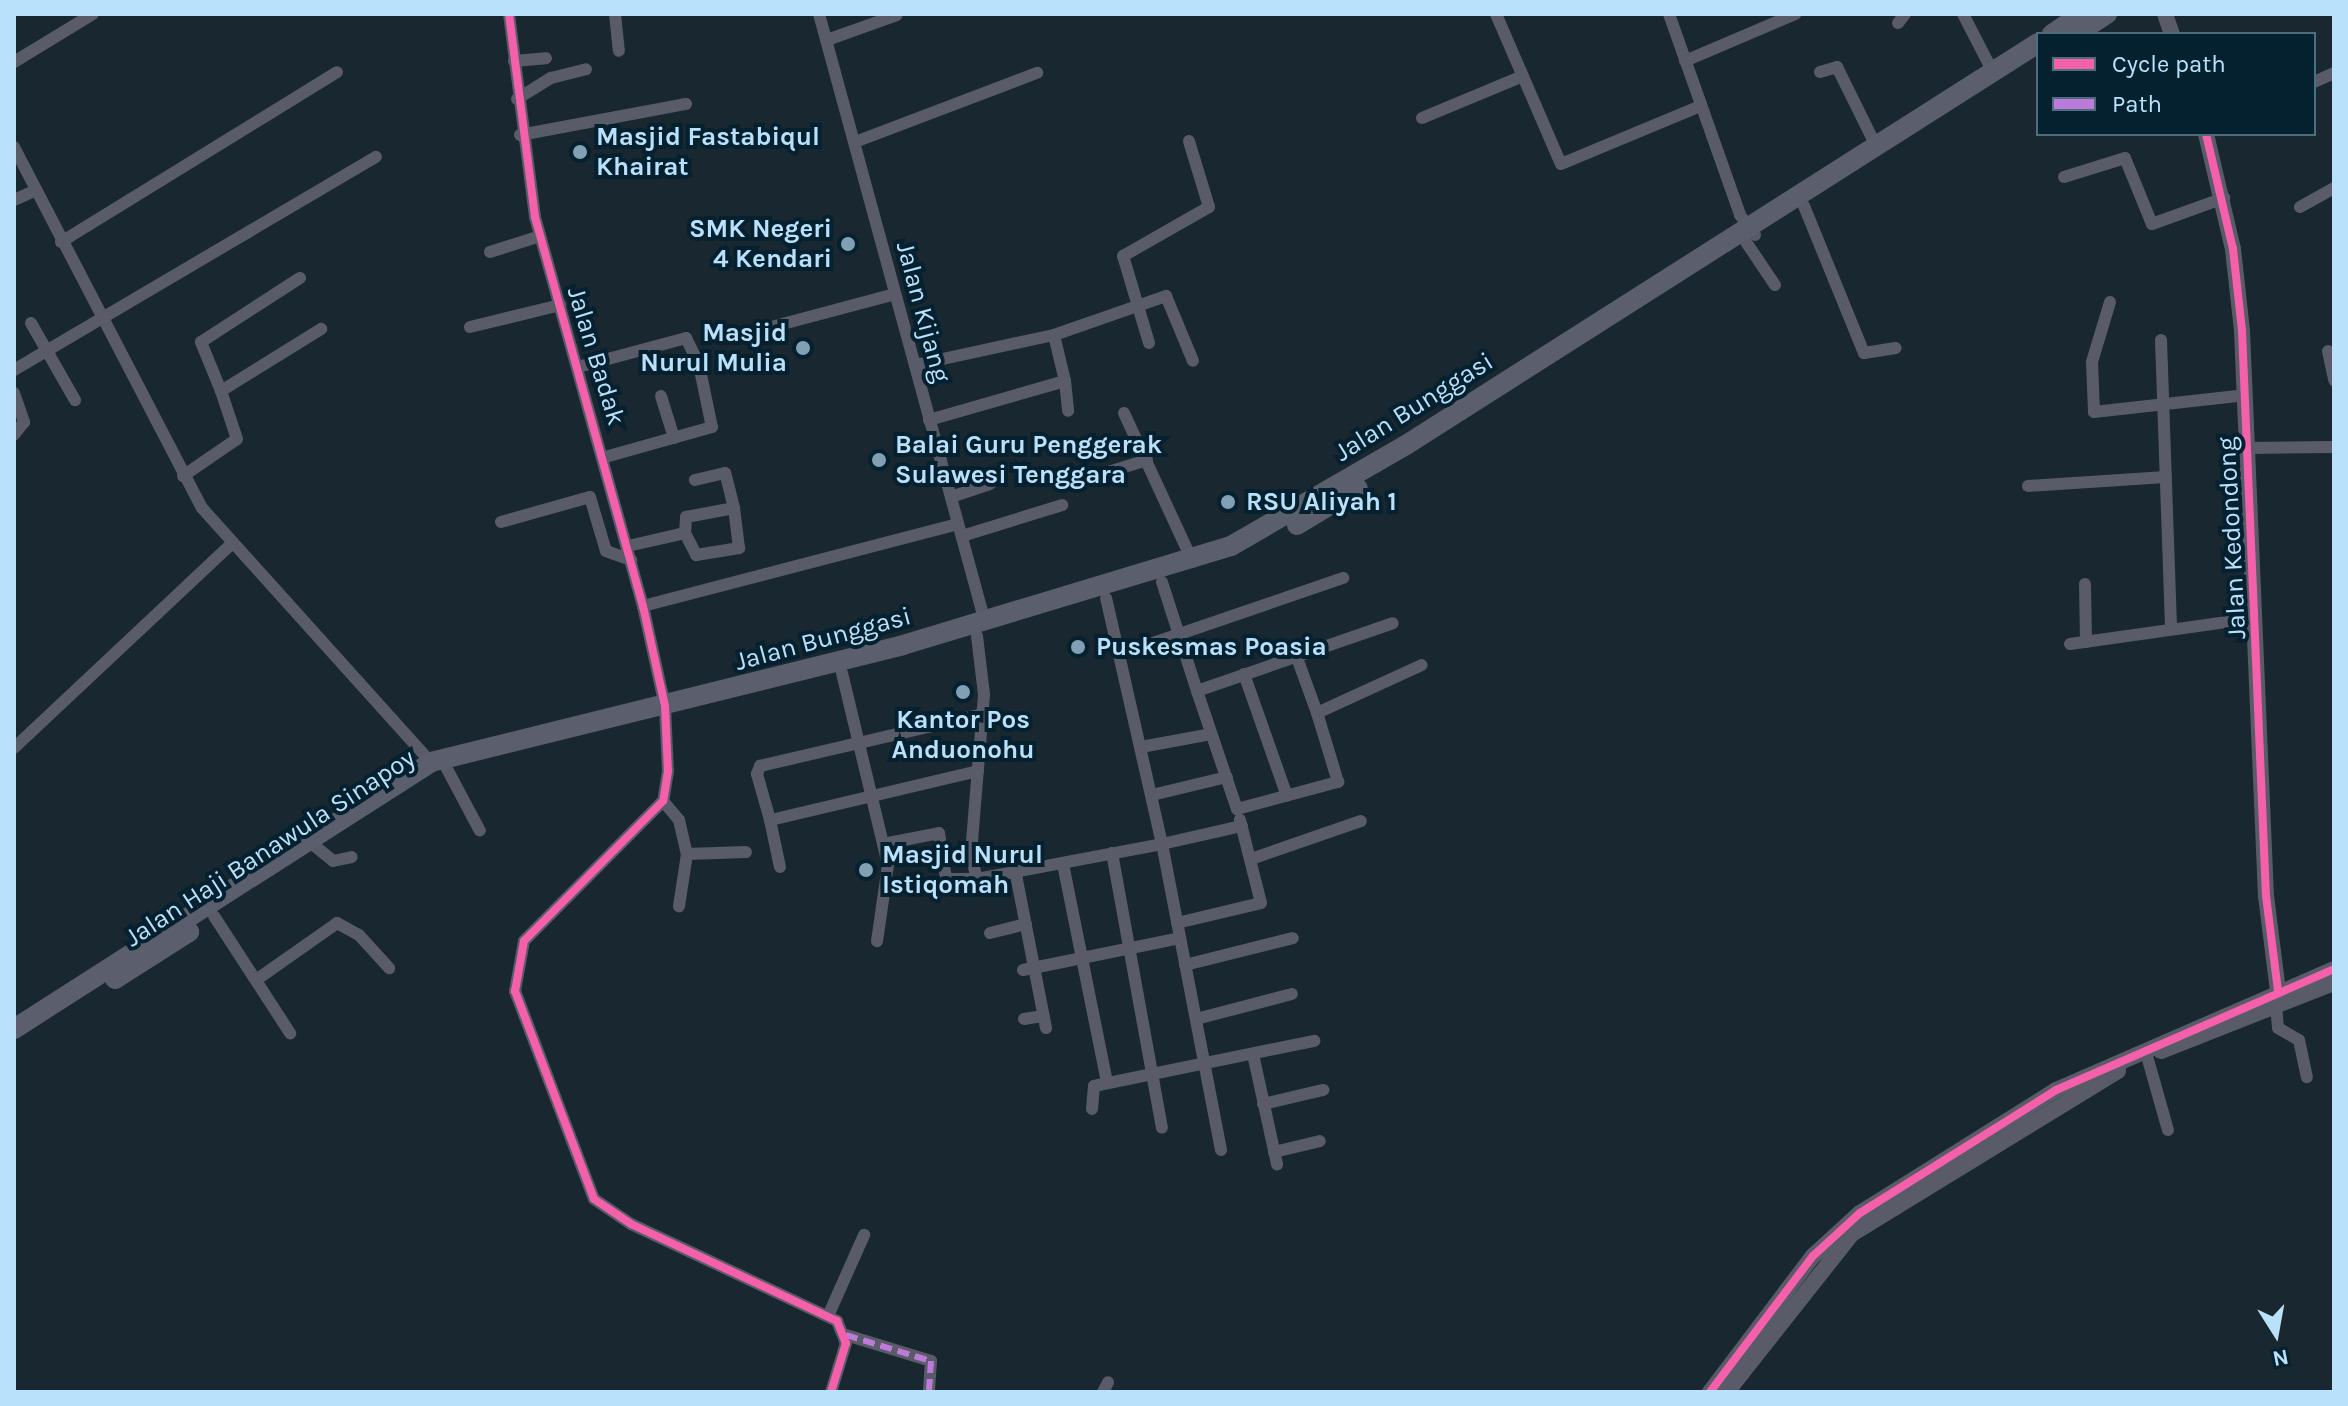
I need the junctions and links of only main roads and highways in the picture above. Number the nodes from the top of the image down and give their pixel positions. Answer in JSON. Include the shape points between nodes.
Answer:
{"nodes":[{"id":1,"x":2082,"y":14,"type":"edge"},
{"id":2,"x":2107,"y":14,"type":"edge"},
{"id":3,"x":2055,"y":32,"type":"edge"},
{"id":4,"x":2079,"y":32,"type":"edge"},
{"id":5,"x":2036,"y":44,"type":"edge"},
{"id":6,"x":2036,"y":60,"type":"edge"},
{"id":7,"x":1964,"y":99,"type":"junction"},
{"id":8,"x":1750,"y":234,"type":"junction"},
{"id":9,"x":1318,"y":505,"type":"junction"},
{"id":10,"x":1074,"y":602,"type":"junction"},
{"id":11,"x":981,"y":629,"type":"junction"},
{"id":12,"x":665,"y":711,"type":"junction"},
{"id":13,"x":405,"y":782,"type":"junction"},
{"id":14,"x":14,"y":1029,"type":"edge"},
{"id":15,"x":14,"y":1043,"type":"edge"}],
"edges":[{"from":1,"to":3,"type":"highway"},
{"from":2,"to":4,"type":"highway"},
{"from":5,"to":7,"type":"highway","name":"Jalan Bunggasi"},
{"from":6,"to":7,"type":"highway","name":"Jalan Bunggasi"},
{"from":7,"to":8,"type":"highway","name":"Jalan Bunggasi","via":[[1804,206]]},
{"from":7,"to":8,"type":"highway","name":"Jalan Bunggasi","via":[[1876,146]]},
{"from":8,"to":9,"type":"highway","name":"Jalan Bunggasi"},
{"from":9,"to":10,"type":"highway","name":"Jalan Bunggasi","via":[[1193,562]]},
{"from":9,"to":10,"type":"highway","name":"Jalan Bunggasi","via":[[1162,582]]},
{"from":10,"to":11,"type":"highway","name":"Jalan Bunggasi"},
{"from":11,"to":12,"type":"highway","name":"Jalan Bunggasi"},
{"from":11,"to":12,"type":"highway","name":"Jalan Bunggasi","via":[[842,673]]},
{"from":12,"to":13,"type":"highway","name":"Jalan Haji Banawula Sinapoy","via":[[438,764]]},
{"from":13,"to":14,"type":"highway","name":"Jalan Haji Banawula Sinapoy"},
{"from":13,"to":15,"type":"highway","name":"Jalan Haji Banawula Sinapoy","via":[[214,916]]}]}
